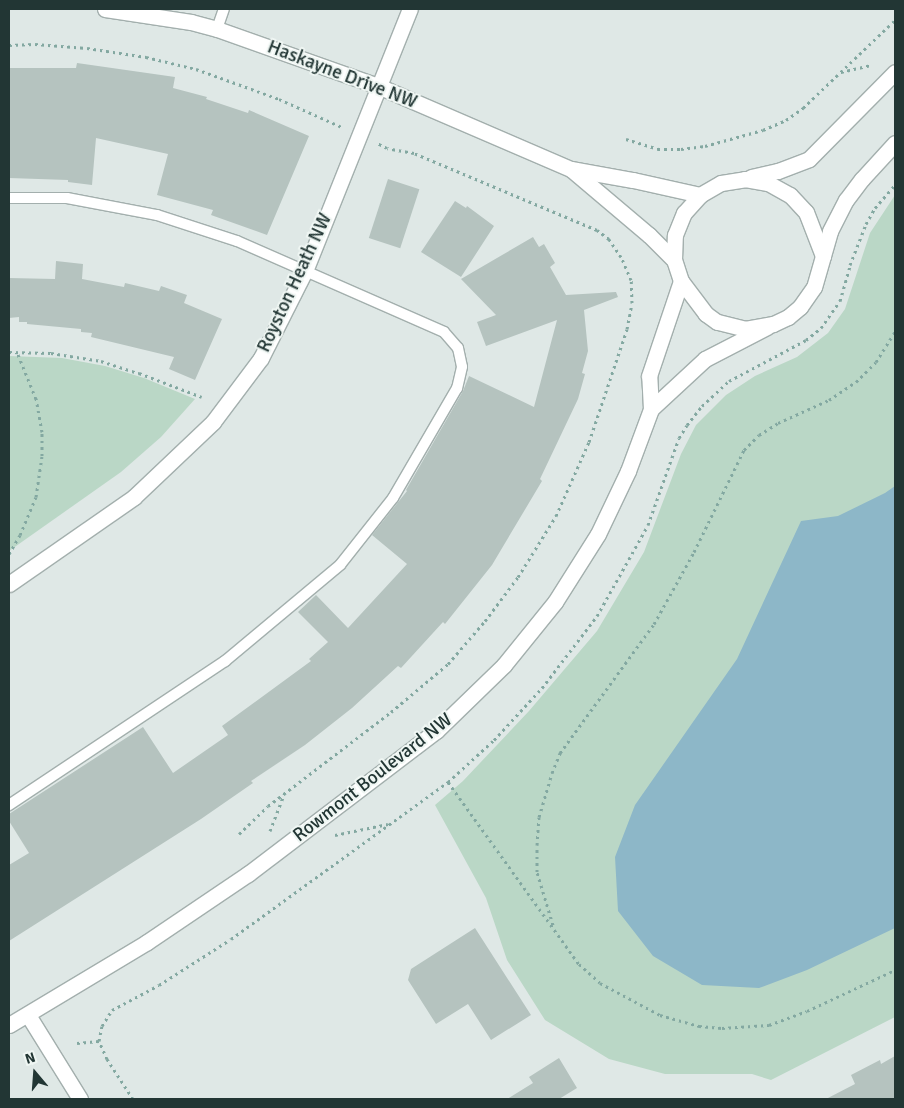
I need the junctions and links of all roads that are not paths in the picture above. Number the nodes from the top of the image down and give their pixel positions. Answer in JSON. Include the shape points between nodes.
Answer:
{"nodes":[{"id":1,"x":105,"y":9,"type":"edge"},
{"id":2,"x":224,"y":9,"type":"edge"},
{"id":3,"x":410,"y":9,"type":"edge"},
{"id":4,"x":217,"y":28,"type":"junction"},
{"id":5,"x":895,"y":72,"type":"edge"},
{"id":6,"x":378,"y":86,"type":"junction"},
{"id":7,"x":895,"y":143,"type":"edge"},
{"id":8,"x":571,"y":169,"type":"junction"},
{"id":9,"x":745,"y":179,"type":"junction"},
{"id":10,"x":700,"y":195,"type":"junction"},
{"id":11,"x":9,"y":198,"type":"edge"},
{"id":12,"x":824,"y":256,"type":"junction"},
{"id":13,"x":674,"y":260,"type":"junction"},
{"id":14,"x":305,"y":271,"type":"junction"},
{"id":15,"x":681,"y":282,"type":"junction"},
{"id":16,"x":773,"y":324,"type":"junction"},
{"id":17,"x":651,"y":409,"type":"junction"},
{"id":18,"x":9,"y":584,"type":"edge"},
{"id":19,"x":9,"y":806,"type":"edge"},
{"id":20,"x":28,"y":1014,"type":"junction"},
{"id":21,"x":9,"y":1025,"type":"edge"},
{"id":22,"x":80,"y":1099,"type":"edge"}],
"edges":[{"from":1,"to":4,"type":"street","name":"Haskayne Drive NW"},
{"from":2,"to":4,"type":"lane"},
{"from":3,"to":6,"type":"street","name":"Royston Heath NW"},
{"from":4,"to":6,"type":"street","name":"Haskayne Drive NW"},
{"from":5,"to":9,"type":"street","via":[[809,159]]},
{"from":6,"to":8,"type":"street","name":"Haskayne Drive NW"},
{"from":6,"to":14,"type":"street","name":"Royston Heath NW"},
{"from":7,"to":12,"type":"street","via":[[843,205],[830,231]]},
{"from":8,"to":10,"type":"street","name":"Haskayne Drive NW"},
{"from":8,"to":13,"type":"street","name":"Haskayne Drive NW","via":[[650,235]]},
{"from":9,"to":10,"type":"street","via":[[721,183]]},
{"from":9,"to":12,"type":"street","via":[[768,183],[790,195],[806,212]]},
{"from":10,"to":13,"type":"street","via":[[684,213],[675,236]]},
{"from":11,"to":14,"type":"lane","via":[[68,198],[157,215],[237,241]]},
{"from":12,"to":16,"type":"street","via":[[817,281],[806,301],[788,317]]},
{"from":13,"to":15,"type":"street"},
{"from":14,"to":18,"type":"street","name":"Royston Heath NW","via":[[261,358],[213,422],[134,497]]},
{"from":14,"to":19,"type":"lane","via":[[444,332],[458,348],[462,367],[457,388],[393,498],[340,565],[225,661]]},
{"from":15,"to":16,"type":"street","via":[[706,314],[717,322],[746,329]]},
{"from":15,"to":17,"type":"street","name":"Rowmont Boulevard NW","via":[[650,376]]},
{"from":16,"to":17,"type":"street","name":"Rowmont Boulevard NW","via":[[705,359]]},
{"from":17,"to":20,"type":"street","name":"Rowmont Boulevard NW","via":[[628,471],[598,534],[555,602],[504,665],[436,731],[248,874],[147,942]]},
{"from":20,"to":21,"type":"street","name":"Rowmont Boulevard NW"},
{"from":20,"to":22,"type":"street"}]}
